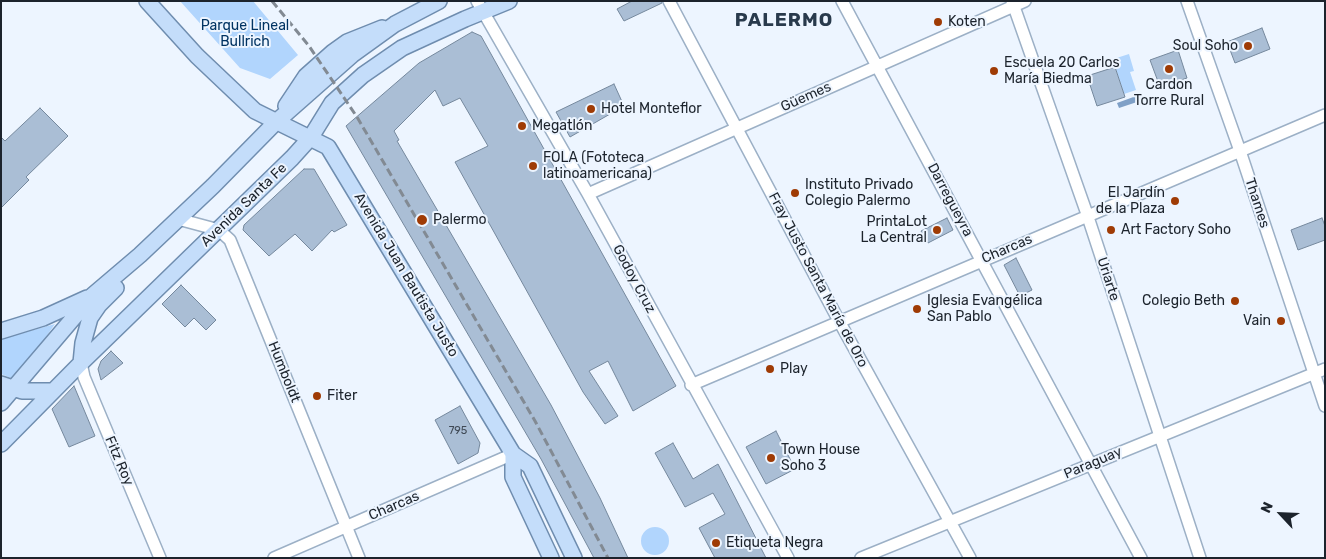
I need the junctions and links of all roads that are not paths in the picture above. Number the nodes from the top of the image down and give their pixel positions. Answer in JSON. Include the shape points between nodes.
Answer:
{"nodes":[{"id":1,"x":147,"y":1,"type":"edge"},
{"id":2,"x":439,"y":1,"type":"edge"},
{"id":3,"x":509,"y":1,"type":"edge"},
{"id":4,"x":669,"y":1,"type":"edge"},
{"id":5,"x":842,"y":1,"type":"edge"},
{"id":6,"x":1025,"y":1,"type":"edge"},
{"id":7,"x":1187,"y":1,"type":"edge"},
{"id":8,"x":1013,"y":4,"type":"edge"},
{"id":9,"x":480,"y":6,"type":"edge"},
{"id":10,"x":878,"y":65,"type":"junction"},
{"id":11,"x":1325,"y":115,"type":"edge"},
{"id":12,"x":276,"y":122,"type":"junction"},
{"id":13,"x":736,"y":128,"type":"junction"},
{"id":14,"x":311,"y":137,"type":"junction"},
{"id":15,"x":1240,"y":151,"type":"junction"},
{"id":16,"x":588,"y":194,"type":"junction"},
{"id":17,"x":1087,"y":214,"type":"junction"},
{"id":18,"x":178,"y":218,"type":"junction"},
{"id":19,"x":219,"y":230,"type":"junction"},
{"id":20,"x":140,"y":255,"type":"junction"},
{"id":21,"x":982,"y":260,"type":"junction"},
{"id":22,"x":93,"y":295,"type":"junction"},
{"id":23,"x":839,"y":320,"type":"junction"},
{"id":24,"x":1,"y":331,"type":"edge"},
{"id":25,"x":81,"y":363,"type":"junction"},
{"id":26,"x":1325,"y":369,"type":"edge"},
{"id":27,"x":1314,"y":374,"type":"junction"},
{"id":28,"x":691,"y":385,"type":"junction"},
{"id":29,"x":7,"y":387,"type":"edge"},
{"id":30,"x":53,"y":391,"type":"junction"},
{"id":31,"x":1,"y":403,"type":"edge"},
{"id":32,"x":1325,"y":406,"type":"edge"},
{"id":33,"x":1160,"y":435,"type":"junction"},
{"id":34,"x":1,"y":444,"type":"edge"},
{"id":35,"x":513,"y":454,"type":"junction"},
{"id":36,"x":1090,"y":463,"type":"junction"},
{"id":37,"x":950,"y":521,"type":"junction"},
{"id":38,"x":346,"y":527,"type":"junction"},
{"id":39,"x":160,"y":558,"type":"edge"},
{"id":40,"x":274,"y":558,"type":"edge"},
{"id":41,"x":358,"y":558,"type":"edge"},
{"id":42,"x":551,"y":558,"type":"edge"},
{"id":43,"x":574,"y":558,"type":"edge"},
{"id":44,"x":788,"y":558,"type":"edge"},
{"id":45,"x":861,"y":558,"type":"edge"},
{"id":46,"x":970,"y":558,"type":"edge"},
{"id":47,"x":1141,"y":558,"type":"edge"},
{"id":48,"x":1200,"y":558,"type":"edge"}],
"edges":[{"from":1,"to":12,"type":"main road","name":"Avenida Juan Bautista Justo","via":[[240,98]]},
{"from":2,"to":12,"type":"main road","via":[[395,24],[346,42],[306,76]]},
{"from":3,"to":9,"type":"main road","name":"Avenida Santa Fe"},
{"from":4,"to":13,"type":"street","name":"Fray Justo Santa María de Oro"},
{"from":5,"to":10,"type":"street","name":"Darregueyra"},
{"from":6,"to":8,"type":"street","name":"Güemes"},
{"from":7,"to":15,"type":"street","name":"Thames"},
{"from":8,"to":10,"type":"street","name":"Güemes"},
{"from":8,"to":17,"type":"street","name":"Uriarte"},
{"from":9,"to":14,"type":"main road","name":"Avenida Santa Fe","via":[[383,60],[332,103]]},
{"from":9,"to":16,"type":"street","name":"Godoy Cruz"},
{"from":10,"to":13,"type":"street","name":"Güemes"},
{"from":10,"to":21,"type":"street","name":"Darregueyra"},
{"from":11,"to":15,"type":"street","name":"Charcas"},
{"from":12,"to":14,"type":"main road","name":"Avenida Juan Bautista Justo"},
{"from":12,"to":18,"type":"main road"},
{"from":13,"to":16,"type":"street","name":"Güemes"},
{"from":13,"to":23,"type":"street","name":"Fray Justo Santa María de Oro"},
{"from":14,"to":19,"type":"main road","name":"Avenida Santa Fe"},
{"from":14,"to":35,"type":"main road","name":"Avenida Juan Bautista Justo","via":[[328,147]]},
{"from":15,"to":17,"type":"street","name":"Charcas"},
{"from":15,"to":27,"type":"street","name":"Thames"},
{"from":16,"to":28,"type":"street","name":"Godoy Cruz"},
{"from":17,"to":21,"type":"street","name":"Charcas"},
{"from":17,"to":33,"type":"street","name":"Uriarte"},
{"from":18,"to":19,"type":"street"},
{"from":18,"to":20,"type":"main road"},
{"from":19,"to":25,"type":"main road","name":"Avenida Santa Fe"},
{"from":19,"to":38,"type":"street","name":"Humboldt","via":[[230,240]]},
{"from":20,"to":22,"type":"main road"},
{"from":20,"to":25,"type":"main road","via":[[133,272],[90,318],[82,343]]},
{"from":21,"to":23,"type":"street","name":"Charcas"},
{"from":21,"to":36,"type":"street","name":"Darregueyra"},
{"from":22,"to":24,"type":"main road","via":[[44,318]]},
{"from":22,"to":29,"type":"main road"},
{"from":23,"to":28,"type":"street","name":"Charcas"},
{"from":23,"to":37,"type":"street","name":"Fray Justo Santa María de Oro"},
{"from":25,"to":30,"type":"main road","name":"Avenida Santa Fe"},
{"from":25,"to":39,"type":"street","name":"Fitz Roy"},
{"from":26,"to":27,"type":"street","name":"Paraguay"},
{"from":27,"to":32,"type":"street","name":"Thames"},
{"from":27,"to":33,"type":"street","name":"Paraguay"},
{"from":28,"to":44,"type":"street","name":"Godoy Cruz"},
{"from":29,"to":30,"type":"main road"},
{"from":29,"to":31,"type":"main road"},
{"from":30,"to":34,"type":"main road","name":"Avenida Santa Fe"},
{"from":33,"to":36,"type":"street","name":"Paraguay"},
{"from":33,"to":48,"type":"street","name":"Uriarte"},
{"from":35,"to":38,"type":"street","name":"Charcas"},
{"from":35,"to":42,"type":"main road","name":"Avenida Juan Bautista Justo","via":[[513,477]]},
{"from":35,"to":43,"type":"main road","name":"Avenida Juan Bautista Justo","via":[[530,466]]},
{"from":36,"to":37,"type":"street","name":"Paraguay"},
{"from":36,"to":47,"type":"street","name":"Darregueyra"},
{"from":37,"to":45,"type":"street","name":"Paraguay"},
{"from":37,"to":46,"type":"street","name":"Fray Justo Santa María de Oro"},
{"from":38,"to":40,"type":"street","name":"Charcas"},
{"from":38,"to":41,"type":"street","name":"Humboldt"}]}
